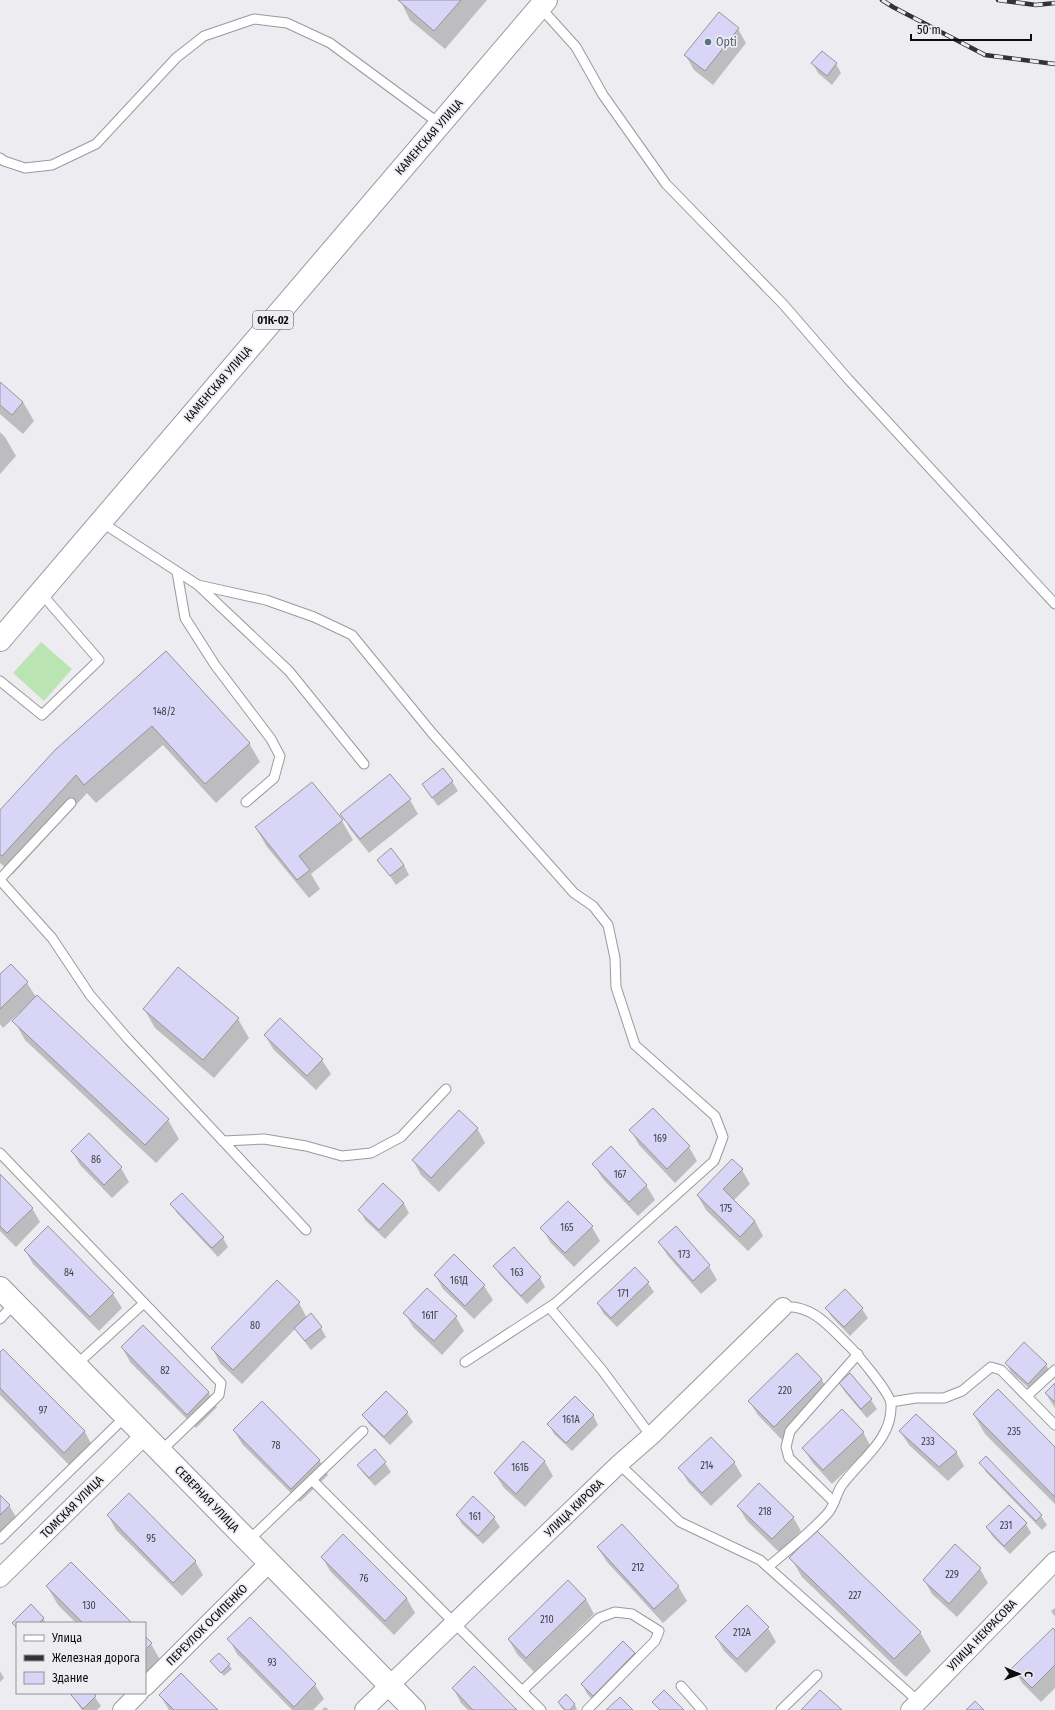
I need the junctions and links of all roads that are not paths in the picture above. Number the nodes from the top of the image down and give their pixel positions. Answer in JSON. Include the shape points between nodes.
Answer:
{"nodes":[{"id":1,"x":543,"y":4,"type":"edge"},
{"id":2,"x":440,"y":124,"type":"junction"},
{"id":3,"x":0,"y":158,"type":"edge"},
{"id":4,"x":100,"y":522,"type":"junction"},
{"id":5,"x":177,"y":572,"type":"junction"},
{"id":6,"x":198,"y":585,"type":"junction"},
{"id":7,"x":40,"y":592,"type":"junction"},
{"id":8,"x":1055,"y":604,"type":"edge"},
{"id":9,"x":2,"y":632,"type":"edge"},
{"id":10,"x":0,"y":681,"type":"edge"},
{"id":11,"x":364,"y":764,"type":"dead end"},
{"id":12,"x":246,"y":802,"type":"dead end"},
{"id":13,"x":71,"y":803,"type":"dead end"},
{"id":14,"x":0,"y":879,"type":"edge"},
{"id":15,"x":446,"y":1089,"type":"dead end"},
{"id":16,"x":223,"y":1141,"type":"junction"},
{"id":17,"x":0,"y":1153,"type":"edge"},
{"id":18,"x":306,"y":1230,"type":"dead end"},
{"id":19,"x":0,"y":1288,"type":"edge"},
{"id":20,"x":15,"y":1303,"type":"junction"},
{"id":21,"x":144,"y":1303,"type":"junction"},
{"id":22,"x":554,"y":1304,"type":"junction"},
{"id":23,"x":784,"y":1307,"type":"joint"},
{"id":24,"x":0,"y":1319,"type":"edge"},
{"id":25,"x":858,"y":1354,"type":"junction"},
{"id":26,"x":465,"y":1362,"type":"dead end"},
{"id":27,"x":76,"y":1365,"type":"junction"},
{"id":28,"x":1055,"y":1370,"type":"edge"},
{"id":29,"x":1027,"y":1396,"type":"junction"},
{"id":30,"x":891,"y":1402,"type":"junction"},
{"id":31,"x":126,"y":1416,"type":"junction"},
{"id":32,"x":1055,"y":1425,"type":"edge"},
{"id":33,"x":363,"y":1431,"type":"dead end"},
{"id":34,"x":145,"y":1435,"type":"junction"},
{"id":35,"x":651,"y":1436,"type":"junction"},
{"id":36,"x":161,"y":1451,"type":"junction"},
{"id":37,"x":619,"y":1464,"type":"junction"},
{"id":38,"x":312,"y":1480,"type":"junction"},
{"id":39,"x":834,"y":1502,"type":"junction"},
{"id":40,"x":0,"y":1538,"type":"edge"},
{"id":41,"x":248,"y":1541,"type":"junction"},
{"id":42,"x":1055,"y":1561,"type":"edge"},
{"id":43,"x":270,"y":1562,"type":"junction"},
{"id":44,"x":768,"y":1567,"type":"junction"},
{"id":45,"x":1,"y":1577,"type":"edge"},
{"id":46,"x":454,"y":1623,"type":"junction"},
{"id":47,"x":817,"y":1675,"type":"dead end"},
{"id":48,"x":389,"y":1685,"type":"junction"},
{"id":49,"x":146,"y":1686,"type":"edge"},
{"id":50,"x":681,"y":1686,"type":"dead end"},
{"id":51,"x":522,"y":1691,"type":"junction"},
{"id":52,"x":138,"y":1694,"type":"edge"},
{"id":53,"x":914,"y":1706,"type":"edge"},
{"id":54,"x":122,"y":1710,"type":"edge"},
{"id":55,"x":364,"y":1710,"type":"edge"},
{"id":56,"x":414,"y":1710,"type":"edge"},
{"id":57,"x":541,"y":1710,"type":"edge"},
{"id":58,"x":587,"y":1710,"type":"edge"},
{"id":59,"x":702,"y":1710,"type":"edge"},
{"id":60,"x":782,"y":1710,"type":"edge"}],
"edges":[{"from":1,"to":2,"type":"main road","name":"КАМЕНСКАЯ УЛИЦА","number":"01К-02"},
{"from":1,"to":8,"type":"lane","via":[[576,47],[603,95],[666,184],[783,304]]},
{"from":2,"to":3,"type":"lane","via":[[330,43],[287,24],[254,19],[204,36],[176,58],[96,144],[52,165],[25,168]]},
{"from":2,"to":4,"type":"main road","name":"КАМЕНСКАЯ УЛИЦА","number":"01К-02"},
{"from":4,"to":5,"type":"lane"},
{"from":4,"to":7,"type":"main road","name":"КАМЕНСКАЯ УЛИЦА","number":"01К-02"},
{"from":5,"to":6,"type":"lane"},
{"from":5,"to":12,"type":"lane","via":[[185,618],[214,665],[271,739],[280,756],[274,778]]},
{"from":6,"to":11,"type":"lane","via":[[289,671]]},
{"from":6,"to":22,"type":"lane","via":[[266,600],[314,617],[352,635],[437,739],[574,893],[593,906],[608,925],[615,958],[616,987],[635,1045],[715,1116],[723,1137],[714,1161]]},
{"from":7,"to":9,"type":"main road","name":"КАМЕНСКАЯ УЛИЦА","number":"01К-02"},
{"from":7,"to":10,"type":"lane","via":[[99,660],[42,715]]},
{"from":13,"to":14,"type":"lane"},
{"from":14,"to":16,"type":"lane","via":[[52,938],[90,995]]},
{"from":15,"to":16,"type":"lane","via":[[401,1137],[371,1154],[342,1156],[306,1146],[264,1139]]},
{"from":16,"to":18,"type":"lane"},
{"from":17,"to":21,"type":"lane"},
{"from":19,"to":20,"type":"main road","name":"СЕВЕРНАЯ УЛИЦА"},
{"from":20,"to":24,"type":"lane"},
{"from":20,"to":27,"type":"main road","name":"СЕВЕРНАЯ УЛИЦА"},
{"from":21,"to":27,"type":"lane"},
{"from":21,"to":36,"type":"lane","via":[[221,1383],[219,1395]]},
{"from":22,"to":26,"type":"lane"},
{"from":22,"to":35,"type":"lane","via":[[550,1308],[602,1370]]},
{"from":23,"to":25,"type":"lane","via":[[792,1306],[810,1311],[828,1324]]},
{"from":23,"to":35,"type":"street","name":"УЛИЦА КИРОВА"},
{"from":25,"to":30,"type":"lane"},
{"from":25,"to":39,"type":"lane","via":[[790,1431],[786,1447],[789,1458]]},
{"from":27,"to":31,"type":"main road","name":"СЕВЕРНАЯ УЛИЦА"},
{"from":28,"to":29,"type":"lane"},
{"from":29,"to":30,"type":"lane","via":[[1001,1370],[991,1367],[962,1391],[944,1398],[916,1398]]},
{"from":29,"to":32,"type":"lane"},
{"from":30,"to":39,"type":"lane","via":[[891,1418],[885,1434],[842,1485]]},
{"from":31,"to":34,"type":"main road","name":"СЕВЕРНАЯ УЛИЦА"},
{"from":31,"to":40,"type":"lane"},
{"from":33,"to":38,"type":"lane"},
{"from":34,"to":36,"type":"main road","name":"СЕВЕРНАЯ УЛИЦА"},
{"from":34,"to":45,"type":"street","name":"ТОМСКАЯ УЛИЦА"},
{"from":35,"to":37,"type":"street","name":"УЛИЦА КИРОВА"},
{"from":36,"to":41,"type":"main road","name":"СЕВЕРНАЯ УЛИЦА"},
{"from":37,"to":44,"type":"lane","via":[[680,1522],[760,1560]]},
{"from":37,"to":46,"type":"street","name":"УЛИЦА КИРОВА"},
{"from":38,"to":41,"type":"lane"},
{"from":38,"to":46,"type":"lane"},
{"from":39,"to":44,"type":"lane","via":[[828,1513]]},
{"from":41,"to":43,"type":"main road","name":"СЕВЕРНАЯ УЛИЦА"},
{"from":42,"to":53,"type":"street","name":"УЛИЦА НЕКРАСОВА"},
{"from":43,"to":48,"type":"main road","name":"СЕВЕРНАЯ УЛИЦА"},
{"from":43,"to":49,"type":"street","name":"ПЕРЕУЛОК ОСИПЕНКО"},
{"from":44,"to":53,"type":"lane"},
{"from":46,"to":48,"type":"street","name":"УЛИЦА КИРОВА"},
{"from":46,"to":51,"type":"lane"},
{"from":47,"to":60,"type":"lane"},
{"from":48,"to":55,"type":"street","name":"УЛИЦА КИРОВА"},
{"from":48,"to":56,"type":"main road","name":"СЕВЕРНАЯ УЛИЦА"},
{"from":50,"to":59,"type":"lane"},
{"from":51,"to":57,"type":"lane"},
{"from":51,"to":58,"type":"lane","via":[[599,1618],[615,1612],[632,1614],[659,1630],[655,1642]]},
{"from":52,"to":54,"type":"street"}]}
